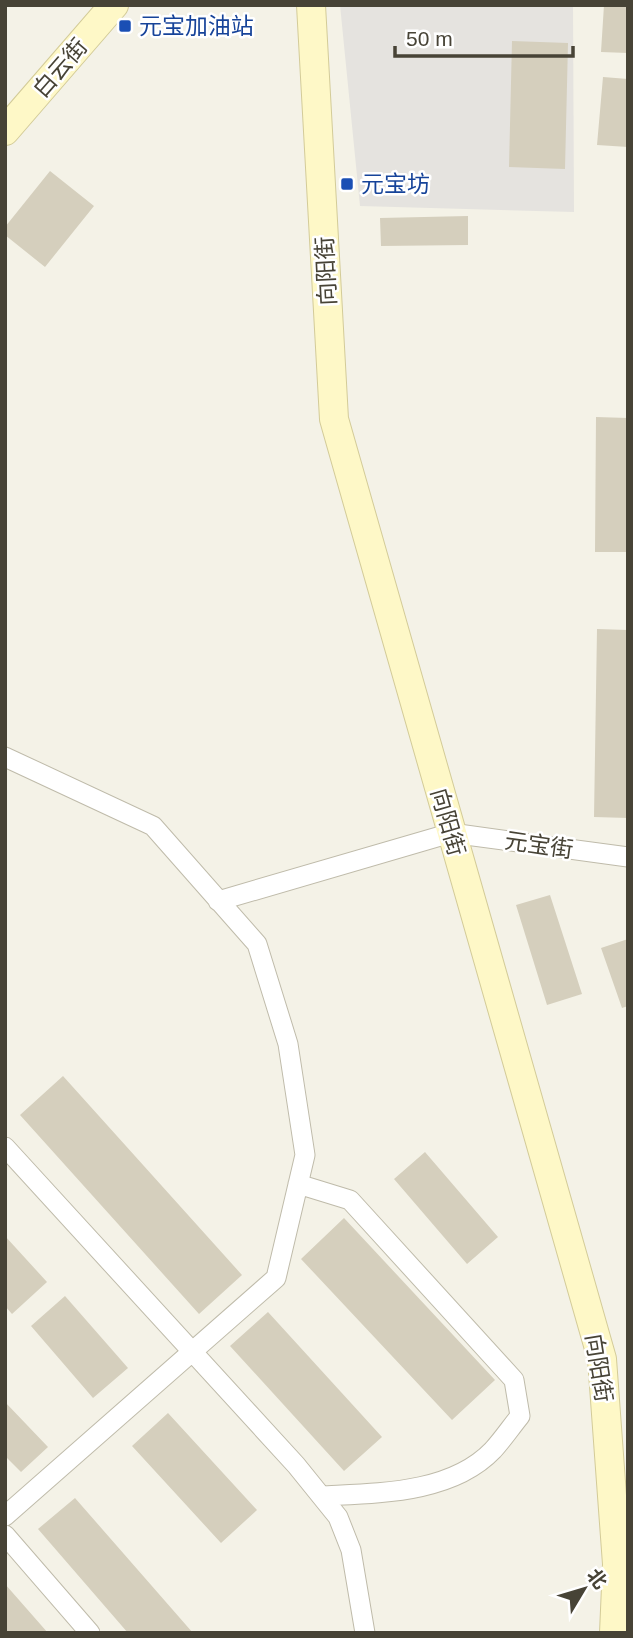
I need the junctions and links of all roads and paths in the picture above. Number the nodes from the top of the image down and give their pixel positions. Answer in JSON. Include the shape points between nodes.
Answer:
{"nodes":[{"id":1,"x":114,"y":5,"type":"edge"},
{"id":2,"x":311,"y":5,"type":"edge"},
{"id":3,"x":5,"y":131,"type":"edge"},
{"id":4,"x":5,"y":757,"type":"edge"},
{"id":5,"x":451,"y":833,"type":"junction"},
{"id":6,"x":628,"y":856,"type":"edge"},
{"id":7,"x":218,"y":901,"type":"junction"},
{"id":8,"x":5,"y":1147,"type":"edge"},
{"id":9,"x":298,"y":1184,"type":"junction"},
{"id":10,"x":193,"y":1351,"type":"junction"},
{"id":11,"x":321,"y":1496,"type":"junction"},
{"id":12,"x":5,"y":1516,"type":"edge"},
{"id":13,"x":5,"y":1535,"type":"edge"},
{"id":14,"x":90,"y":1633,"type":"edge"},
{"id":15,"x":365,"y":1633,"type":"edge"},
{"id":16,"x":614,"y":1633,"type":"edge"}],
"edges":[{"from":1,"to":3,"type":"street","name":"白云街"},
{"from":2,"to":5,"type":"street","name":"向阳街","via":[[334,419]]},
{"from":4,"to":7,"type":"street","via":[[153,826]]},
{"from":5,"to":6,"type":"street","name":"元宝街"},
{"from":5,"to":7,"type":"street"},
{"from":5,"to":16,"type":"street","name":"向阳街","via":[[602,1359],[617,1564]]},
{"from":7,"to":9,"type":"street","via":[[257,944],[288,1044],[305,1155]]},
{"from":8,"to":10,"type":"street"},
{"from":9,"to":10,"type":"street","via":[[276,1278]]},
{"from":9,"to":11,"type":"street","via":[[350,1200],[514,1380],[520,1416],[492,1451],[452,1478],[382,1493]]},
{"from":10,"to":11,"type":"street"},
{"from":10,"to":12,"type":"street"},
{"from":11,"to":15,"type":"street","via":[[338,1517],[351,1550]]},
{"from":13,"to":14,"type":"street"}]}
